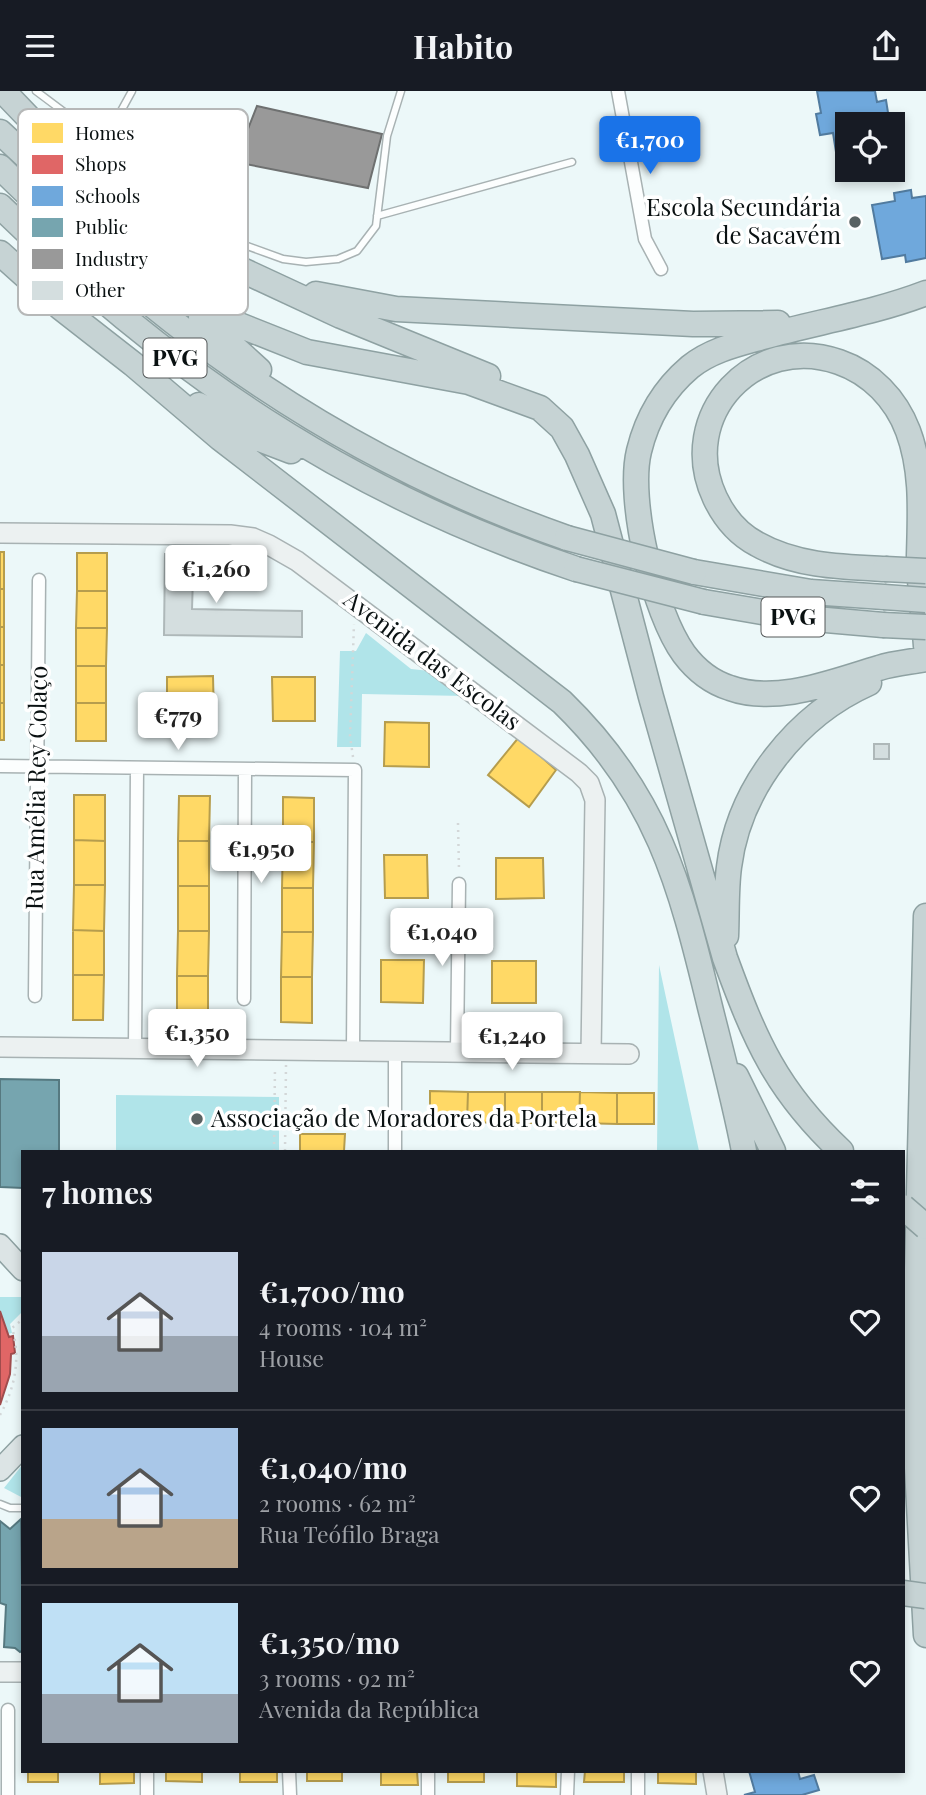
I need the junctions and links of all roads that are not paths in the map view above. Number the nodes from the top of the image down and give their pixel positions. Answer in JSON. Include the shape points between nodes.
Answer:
{"nodes":[{"id":1,"x":42,"y":91,"type":"edge"},
{"id":2,"x":132,"y":91,"type":"edge"},
{"id":3,"x":401,"y":91,"type":"edge"},
{"id":4,"x":618,"y":91,"type":"edge"},
{"id":5,"x":19,"y":96,"type":"edge"},
{"id":6,"x":47,"y":100,"type":"junction"},
{"id":7,"x":59,"y":109,"type":"edge"},
{"id":8,"x":122,"y":109,"type":"edge"},
{"id":9,"x":0,"y":132,"type":"edge"},
{"id":10,"x":18,"y":149,"type":"edge"},
{"id":11,"x":572,"y":162,"type":"dead end"},
{"id":12,"x":0,"y":167,"type":"edge"},
{"id":13,"x":18,"y":185,"type":"edge"},
{"id":14,"x":0,"y":206,"type":"edge"},
{"id":15,"x":377,"y":216,"type":"junction"},
{"id":16,"x":18,"y":222,"type":"edge"},
{"id":17,"x":248,"y":246,"type":"edge"},
{"id":18,"x":0,"y":253,"type":"edge"},
{"id":19,"x":18,"y":269,"type":"edge"},
{"id":20,"x":661,"y":269,"type":"dead end"},
{"id":21,"x":248,"y":275,"type":"joint"},
{"id":22,"x":926,"y":293,"type":"edge"},
{"id":23,"x":70,"y":315,"type":"edge"},
{"id":24,"x":119,"y":315,"type":"edge"},
{"id":25,"x":165,"y":315,"type":"edge"},
{"id":26,"x":199,"y":315,"type":"edge"},
{"id":27,"x":219,"y":315,"type":"edge"},
{"id":28,"x":810,"y":323,"type":"junction"},
{"id":29,"x":133,"y":364,"type":"junction"},
{"id":30,"x":516,"y":399,"type":"junction"},
{"id":31,"x":307,"y":417,"type":"junction"},
{"id":32,"x":358,"y":477,"type":"junction"},
{"id":33,"x":0,"y":534,"type":"edge"},
{"id":34,"x":926,"y":571,"type":"edge"},
{"id":35,"x":38,"y":580,"type":"dead end"},
{"id":36,"x":926,"y":600,"type":"edge"},
{"id":37,"x":926,"y":627,"type":"edge"},
{"id":38,"x":920,"y":656,"type":"edge"},
{"id":39,"x":0,"y":767,"type":"edge"},
{"id":40,"x":38,"y":767,"type":"junction"},
{"id":41,"x":137,"y":768,"type":"junction"},
{"id":42,"x":245,"y":771,"type":"junction"},
{"id":43,"x":459,"y":884,"type":"road end"},
{"id":44,"x":926,"y":916,"type":"edge"},
{"id":45,"x":725,"y":958,"type":"junction"},
{"id":46,"x":35,"y":996,"type":"dead end"},
{"id":47,"x":244,"y":999,"type":"dead end"},
{"id":48,"x":0,"y":1047,"type":"edge"},
{"id":49,"x":135,"y":1048,"type":"junction"},
{"id":50,"x":720,"y":1048,"type":"junction"},
{"id":51,"x":353,"y":1050,"type":"junction"},
{"id":52,"x":395,"y":1051,"type":"junction"},
{"id":53,"x":457,"y":1051,"type":"junction"},
{"id":54,"x":592,"y":1053,"type":"junction"},
{"id":55,"x":629,"y":1054,"type":"dead end"},
{"id":56,"x":395,"y":1150,"type":"edge"},
{"id":57,"x":744,"y":1150,"type":"edge"},
{"id":58,"x":773,"y":1150,"type":"edge"},
{"id":59,"x":840,"y":1150,"type":"edge"},
{"id":60,"x":905,"y":1209,"type":"edge"},
{"id":61,"x":926,"y":1227,"type":"edge"},
{"id":62,"x":0,"y":1245,"type":"edge"},
{"id":63,"x":21,"y":1267,"type":"edge"},
{"id":64,"x":21,"y":1448,"type":"edge"},
{"id":65,"x":0,"y":1470,"type":"edge"},
{"id":66,"x":0,"y":1504,"type":"edge"},
{"id":67,"x":21,"y":1508,"type":"edge"},
{"id":68,"x":905,"y":1534,"type":"edge"},
{"id":69,"x":905,"y":1593,"type":"edge"},
{"id":70,"x":926,"y":1596,"type":"edge"},
{"id":71,"x":926,"y":1634,"type":"edge"},
{"id":72,"x":0,"y":1672,"type":"edge"},
{"id":73,"x":21,"y":1672,"type":"edge"},
{"id":74,"x":8,"y":1710,"type":"dead end"},
{"id":75,"x":147,"y":1773,"type":"edge"},
{"id":76,"x":289,"y":1773,"type":"edge"},
{"id":77,"x":428,"y":1773,"type":"edge"},
{"id":78,"x":568,"y":1773,"type":"edge"},
{"id":79,"x":638,"y":1773,"type":"edge"},
{"id":80,"x":713,"y":1773,"type":"edge"},
{"id":81,"x":8,"y":1795,"type":"edge"},
{"id":82,"x":147,"y":1795,"type":"edge"},
{"id":83,"x":290,"y":1795,"type":"edge"},
{"id":84,"x":428,"y":1795,"type":"edge"},
{"id":85,"x":567,"y":1795,"type":"edge"},
{"id":86,"x":638,"y":1795,"type":"edge"},
{"id":87,"x":717,"y":1795,"type":"edge"}],
"edges":[{"from":1,"to":6,"type":"lane"},
{"from":2,"to":8,"type":"lane"},
{"from":3,"to":15,"type":"lane","via":[[387,136]]},
{"from":4,"to":20,"type":"street","via":[[645,239]]},
{"from":5,"to":6,"type":"lane"},
{"from":6,"to":7,"type":"lane"},
{"from":9,"to":10,"type":"highway"},
{"from":11,"to":15,"type":"lane"},
{"from":12,"to":13,"type":"highway","number":"PVG"},
{"from":14,"to":16,"type":"highway","number":"PVG"},
{"from":15,"to":17,"type":"lane","via":[[376,226],[357,251],[338,259],[283,259]]},
{"from":18,"to":19,"type":"highway"},
{"from":21,"to":28,"type":"highway","via":[[396,309],[693,324]]},
{"from":21,"to":30,"type":"highway","via":[[485,373]]},
{"from":22,"to":28,"type":"highway"},
{"from":23,"to":29,"type":"highway"},
{"from":24,"to":32,"type":"highway","number":"PVG","via":[[213,387]]},
{"from":25,"to":31,"type":"highway","number":"PVG"},
{"from":26,"to":31,"type":"highway"},
{"from":27,"to":30,"type":"highway","via":[[307,352],[469,382]]},
{"from":28,"to":38,"type":"highway","via":[[711,355],[691,366],[657,405],[638,453],[636,478],[652,578],[673,636],[697,669],[711,680],[744,692],[806,688]]},
{"from":29,"to":32,"type":"highway","via":[[254,437]]},
{"from":29,"to":50,"type":"highway","via":[[220,438],[562,702],[594,736],[634,787],[668,857]]},
{"from":30,"to":45,"type":"highway","via":[[540,408],[562,428],[603,514]]},
{"from":31,"to":36,"type":"highway","number":"PVG","bridge":true,"via":[[451,493],[567,538],[694,572],[811,592]]},
{"from":32,"to":37,"type":"highway","number":"PVG","bridge":true,"via":[[440,517],[576,569],[704,602],[792,617]]},
{"from":33,"to":54,"type":"street","name":"Avenida das Escolas","via":[[253,538],[290,557],[354,602],[589,783],[595,800]]},
{"from":34,"to":38,"type":"highway","bridge":true,"via":[[885,569],[819,564],[787,557],[743,535],[729,521],[709,486],[704,465],[709,421],[721,398],[761,365],[809,355],[852,366],[888,396],[907,429],[917,467],[921,514],[919,558]]},
{"from":35,"to":40,"type":"street","name":"Rua Amélia Rey Colaço"},
{"from":38,"to":45,"type":"highway","via":[[833,703],[803,727],[757,785],[729,865]]},
{"from":39,"to":40,"type":"street"},
{"from":40,"to":41,"type":"street"},
{"from":40,"to":46,"type":"street","name":"Rua Amélia Rey Colaço"},
{"from":41,"to":42,"type":"street"},
{"from":41,"to":49,"type":"street"},
{"from":42,"to":47,"type":"street"},
{"from":42,"to":51,"type":"street","via":[[355,770]]},
{"from":43,"to":53,"type":"street"},
{"from":44,"to":71,"type":"highway","via":[[916,1309],[917,1468]]},
{"from":45,"to":59,"type":"highway","via":[[775,1075]]},
{"from":48,"to":49,"type":"street"},
{"from":49,"to":51,"type":"street"},
{"from":50,"to":57,"type":"highway"},
{"from":50,"to":58,"type":"highway"},
{"from":51,"to":52,"type":"street"},
{"from":52,"to":53,"type":"street"},
{"from":52,"to":56,"type":"street"},
{"from":53,"to":54,"type":"street"},
{"from":54,"to":55,"type":"street"},
{"from":60,"to":61,"type":"highway","bridge":true},
{"from":62,"to":63,"type":"main road"},
{"from":64,"to":65,"type":"main road"},
{"from":66,"to":67,"type":"lane"},
{"from":68,"to":71,"type":"highway"},
{"from":69,"to":70,"type":"highway","bridge":true},
{"from":72,"to":73,"type":"street"},
{"from":74,"to":81,"type":"street"},
{"from":75,"to":82,"type":"street"},
{"from":76,"to":83,"type":"street"},
{"from":77,"to":84,"type":"street"},
{"from":78,"to":85,"type":"street"},
{"from":79,"to":86,"type":"street"},
{"from":80,"to":87,"type":"street"}]}
